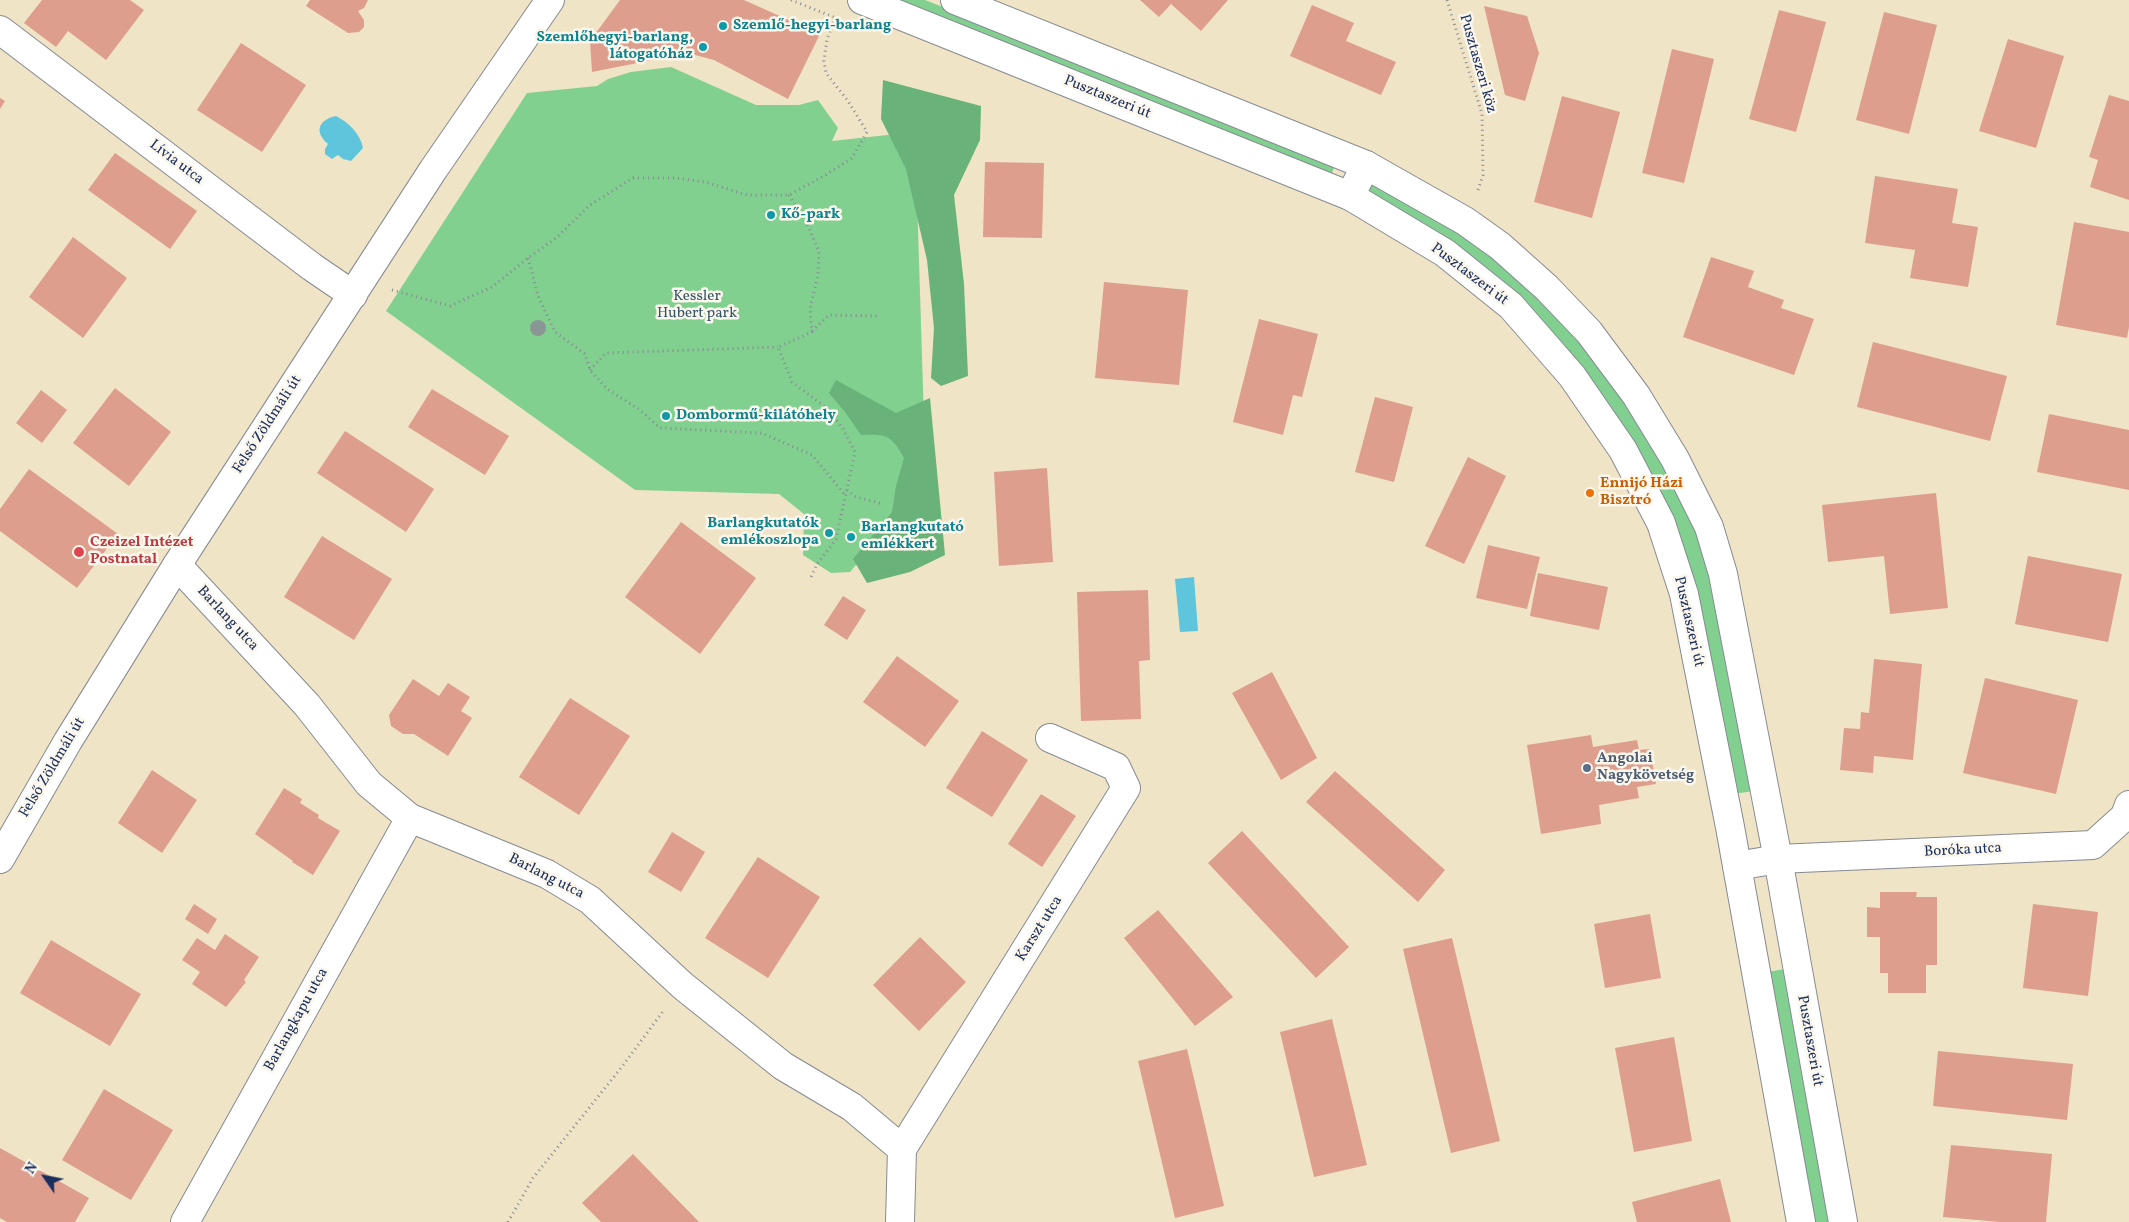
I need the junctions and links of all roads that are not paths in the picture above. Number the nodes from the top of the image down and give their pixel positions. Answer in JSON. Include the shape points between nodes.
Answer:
{"nodes":[{"id":1,"x":550,"y":0,"type":"edge"},
{"id":2,"x":955,"y":0,"type":"edge"},
{"id":3,"x":850,"y":4,"type":"edge"},
{"id":4,"x":0,"y":30,"type":"edge"},
{"id":5,"x":1366,"y":165,"type":"junction"},
{"id":6,"x":1350,"y":196,"type":"junction"},
{"id":7,"x":352,"y":294,"type":"junction"},
{"id":8,"x":177,"y":565,"type":"junction"},
{"id":9,"x":1050,"y":738,"type":"dead end"},
{"id":10,"x":2129,"y":805,"type":"edge"},
{"id":11,"x":410,"y":818,"type":"junction"},
{"id":12,"x":0,"y":859,"type":"edge"},
{"id":13,"x":1778,"y":859,"type":"junction"},
{"id":14,"x":1736,"y":866,"type":"junction"},
{"id":15,"x":902,"y":1149,"type":"junction"},
{"id":16,"x":185,"y":1222,"type":"edge"},
{"id":17,"x":900,"y":1222,"type":"edge"},
{"id":18,"x":1801,"y":1222,"type":"edge"},
{"id":19,"x":1842,"y":1222,"type":"edge"}],
"edges":[{"from":1,"to":7,"type":"street","name":"Felső Zöldmáli út"},
{"from":2,"to":5,"type":"street","name":"Pusztaszeri út"},
{"from":3,"to":6,"type":"street","name":"Pusztaszeri út"},
{"from":4,"to":7,"type":"street","name":"Lívia utca"},
{"from":5,"to":6,"type":"street"},
{"from":5,"to":13,"type":"street","name":"Pusztaszeri út","via":[[1466,221],[1547,288],[1589,332],[1636,395],[1675,459],[1709,527],[1723,574]]},
{"from":6,"to":14,"type":"street","name":"Pusztaszeri út","via":[[1444,253],[1510,306],[1572,376],[1623,450],[1661,523],[1684,594]]},
{"from":7,"to":8,"type":"street","name":"Felső Zöldmáli út"},
{"from":8,"to":11,"type":"street","name":"Barlang utca","via":[[307,705],[369,784]]},
{"from":8,"to":12,"type":"street","name":"Felső Zöldmáli út","via":[[68,740]]},
{"from":9,"to":15,"type":"street","name":"Karszt utca","via":[[1116,767],[1126,788]]},
{"from":10,"to":13,"type":"street","name":"Boróka utca","via":[[2125,816],[2093,845]]},
{"from":11,"to":15,"type":"street","name":"Barlang utca","via":[[547,874],[590,900],[683,986],[783,1066],[852,1107]]},
{"from":11,"to":16,"type":"street","name":"Barlangkapu utca"},
{"from":13,"to":14,"type":"street"},
{"from":13,"to":19,"type":"street","name":"Pusztaszeri út"},
{"from":14,"to":18,"type":"street","name":"Pusztaszeri út"},
{"from":15,"to":17,"type":"street"}]}
